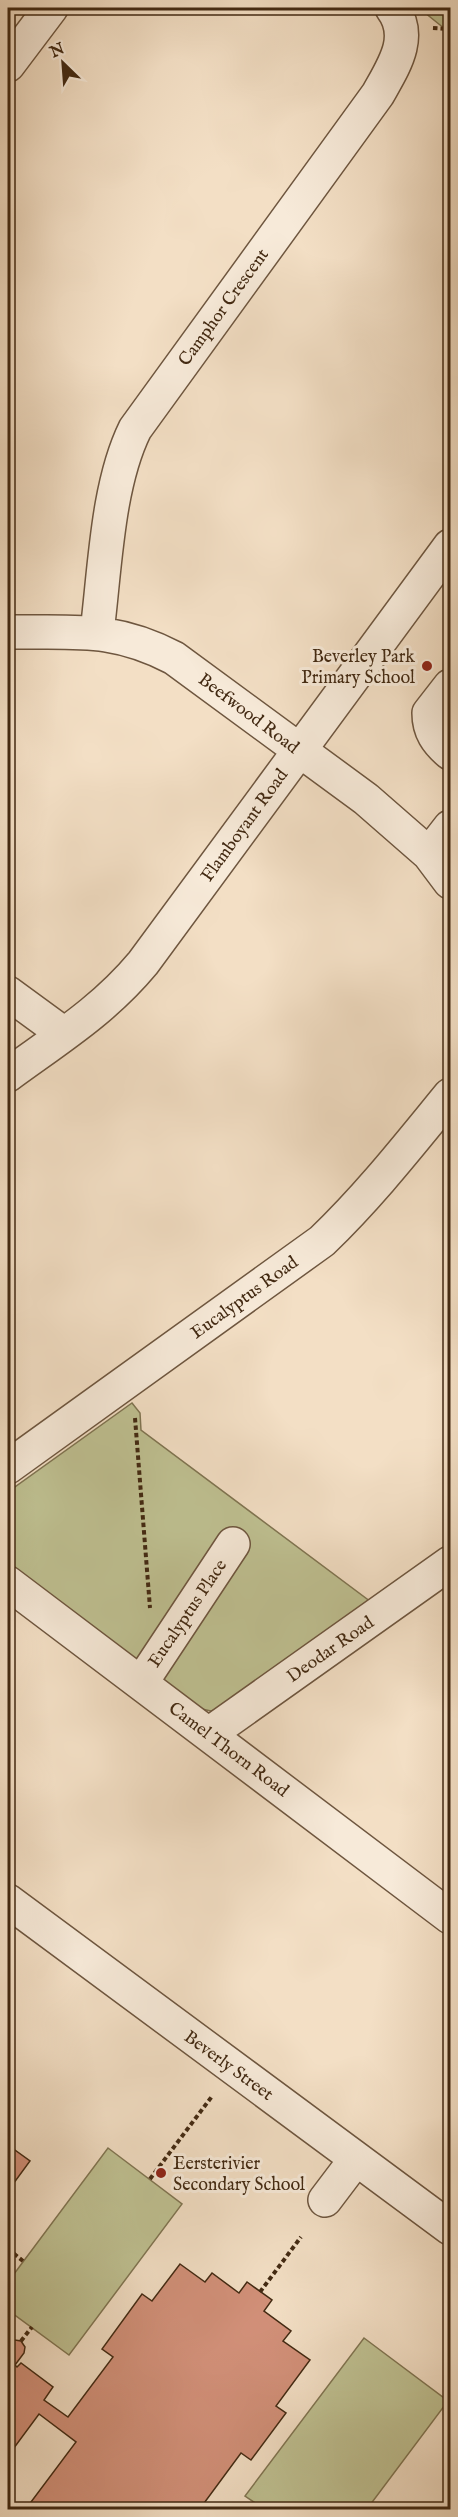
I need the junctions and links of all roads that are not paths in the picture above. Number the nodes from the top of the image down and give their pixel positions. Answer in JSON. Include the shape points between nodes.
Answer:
{"nodes":[{"id":1,"x":51,"y":8,"type":"edge"},
{"id":2,"x":392,"y":8,"type":"edge"},
{"id":3,"x":8,"y":65,"type":"edge"},
{"id":4,"x":450,"y":546,"type":"edge"},
{"id":5,"x":8,"y":632,"type":"edge"},
{"id":6,"x":97,"y":632,"type":"junction"},
{"id":7,"x":450,"y":686,"type":"edge"},
{"id":8,"x":299,"y":750,"type":"junction"},
{"id":9,"x":450,"y":753,"type":"edge"},
{"id":10,"x":450,"y":827,"type":"edge"},
{"id":11,"x":429,"y":854,"type":"junction"},
{"id":12,"x":450,"y":882,"type":"edge"},
{"id":13,"x":8,"y":993,"type":"edge"},
{"id":14,"x":64,"y":1034,"type":"junction"},
{"id":15,"x":8,"y":1075,"type":"edge"},
{"id":16,"x":450,"y":1095,"type":"edge"},
{"id":17,"x":8,"y":1467,"type":"edge"},
{"id":18,"x":233,"y":1544,"type":"dead end"},
{"id":19,"x":450,"y":1563,"type":"edge"},
{"id":20,"x":8,"y":1583,"type":"edge"},
{"id":21,"x":141,"y":1683,"type":"junction"},
{"id":22,"x":209,"y":1734,"type":"junction"},
{"id":23,"x":8,"y":1901,"type":"edge"},
{"id":24,"x":450,"y":1917,"type":"edge"},
{"id":25,"x":356,"y":2159,"type":"junction"},
{"id":26,"x":325,"y":2200,"type":"dead end"},
{"id":27,"x":450,"y":2228,"type":"edge"}],
"edges":[{"from":1,"to":3,"type":"street"},
{"from":2,"to":6,"type":"street","name":"Camphor Crescent","via":[[403,27],[399,57],[378,94],[135,429],[123,453]]},
{"from":4,"to":8,"type":"street","name":"Flamboyant Road"},
{"from":5,"to":6,"type":"street","name":"Beefwood Road"},
{"from":6,"to":8,"type":"street","name":"Beefwood Road","via":[[132,639],[174,658]]},
{"from":7,"to":9,"type":"street","via":[[429,713],[431,730]]},
{"from":8,"to":11,"type":"street","name":"Beefwood Road","via":[[366,799]]},
{"from":8,"to":14,"type":"street","name":"Flamboyant Road","via":[[143,963],[106,1004]]},
{"from":10,"to":11,"type":"street"},
{"from":11,"to":12,"type":"street","name":"Beefwood Road"},
{"from":13,"to":14,"type":"street"},
{"from":14,"to":15,"type":"street","name":"Flamboyant Road"},
{"from":16,"to":17,"type":"street","name":"Eucalyptus Road","via":[[360,1203],[322,1241]]},
{"from":18,"to":21,"type":"street","name":"Eucalyptus Place"},
{"from":19,"to":22,"type":"street","name":"Deodar Road"},
{"from":20,"to":21,"type":"street","name":"Camel Thorn Road"},
{"from":21,"to":22,"type":"street","name":"Camel Thorn Road"},
{"from":22,"to":24,"type":"street","name":"Camel Thorn Road"},
{"from":23,"to":25,"type":"street","name":"Beverly Street"},
{"from":25,"to":26,"type":"street"},
{"from":25,"to":27,"type":"street","name":"Beverly Street"}]}
